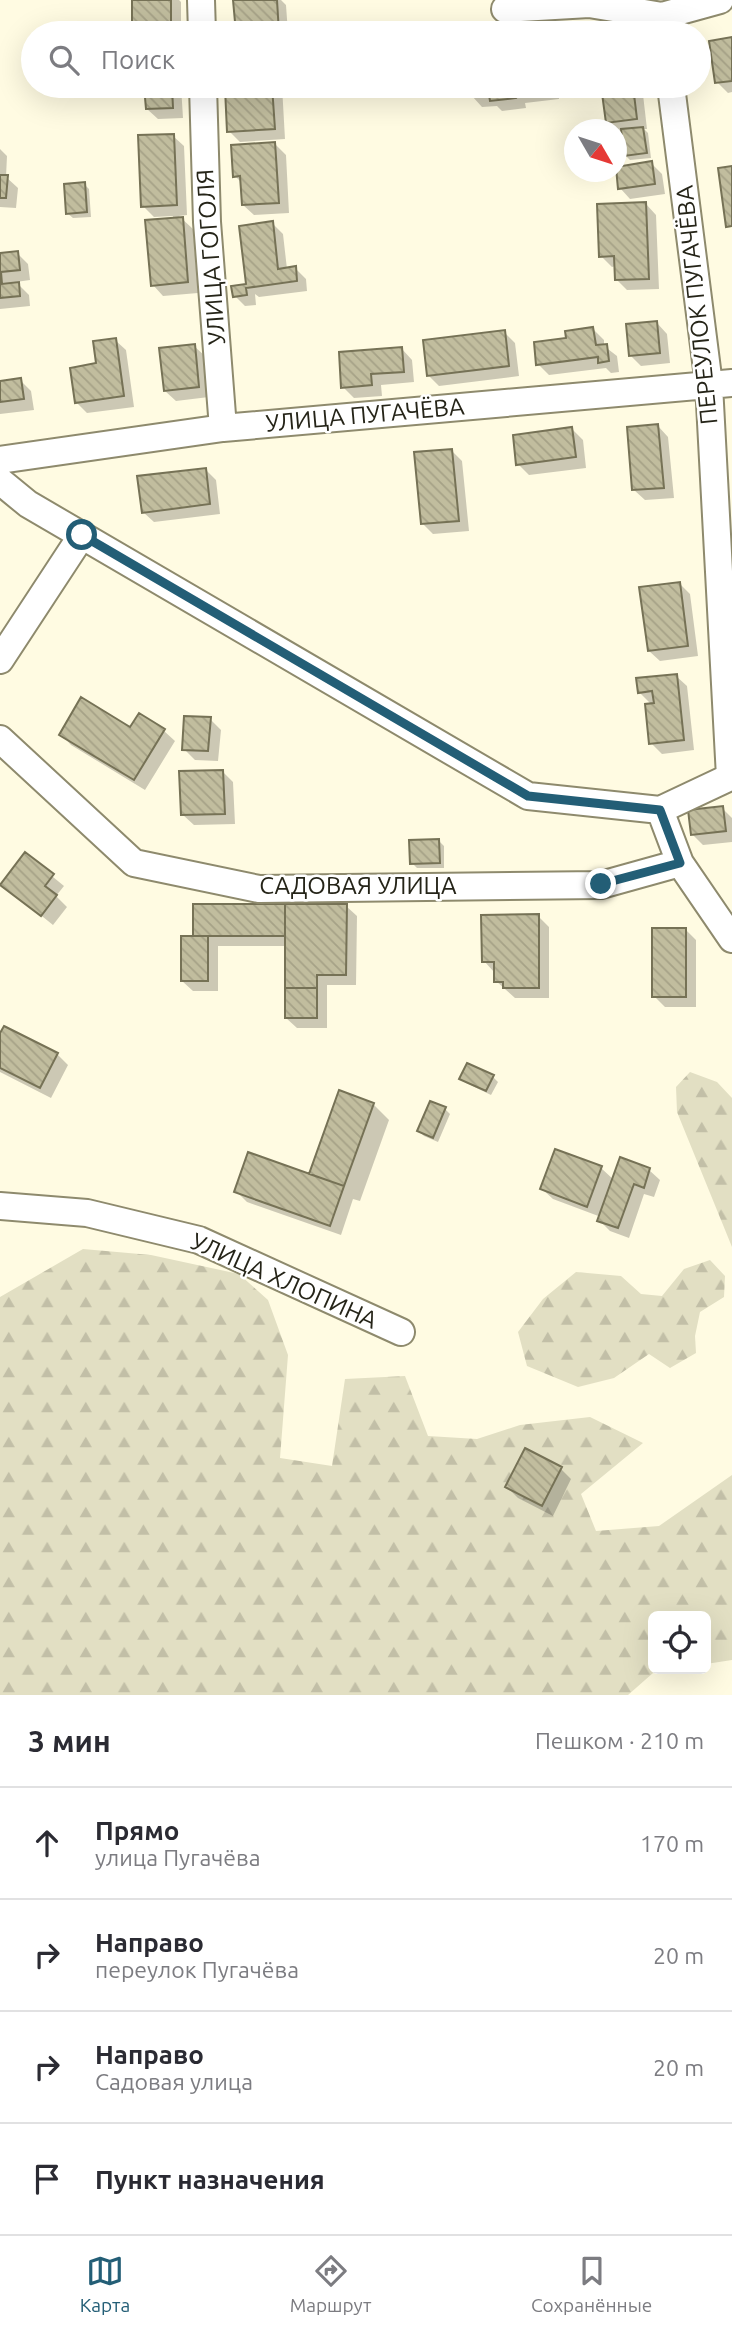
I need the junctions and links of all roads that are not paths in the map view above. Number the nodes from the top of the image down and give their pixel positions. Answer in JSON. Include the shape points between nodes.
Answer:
{"nodes":[{"id":1,"x":201,"y":0,"type":"edge"},
{"id":2,"x":720,"y":0,"type":"edge"},
{"id":3,"x":505,"y":9,"type":"dead end"},
{"id":4,"x":202,"y":21,"type":"edge"},
{"id":5,"x":653,"y":21,"type":"edge"},
{"id":6,"x":671,"y":21,"type":"edge"},
{"id":7,"x":203,"y":98,"type":"edge"},
{"id":8,"x":673,"y":98,"type":"edge"},
{"id":9,"x":720,"y":384,"type":"edge"},
{"id":10,"x":223,"y":428,"type":"junction"},
{"id":11,"x":0,"y":460,"type":"edge"},
{"id":12,"x":0,"y":481,"type":"edge"},
{"id":13,"x":82,"y":535,"type":"junction"},
{"id":14,"x":0,"y":660,"type":"edge"},
{"id":15,"x":0,"y":739,"type":"edge"},
{"id":16,"x":731,"y":777,"type":"edge"},
{"id":17,"x":660,"y":810,"type":"junction"},
{"id":18,"x":680,"y":863,"type":"junction"},
{"id":19,"x":732,"y":939,"type":"edge"},
{"id":20,"x":0,"y":1206,"type":"edge"},
{"id":21,"x":401,"y":1332,"type":"dead end"}],
"edges":[{"from":1,"to":4,"type":"street"},
{"from":2,"to":6,"type":"street"},
{"from":3,"to":5,"type":"street","via":[[589,4]]},
{"from":7,"to":10,"type":"street","name":"УЛИЦА ГОГОЛЯ","via":[[207,222]]},
{"from":8,"to":9,"type":"street","name":"ПЕРЕУЛОК ПУГАЧЁВА"},
{"from":9,"to":10,"type":"street","name":"УЛИЦА ПУГАЧЁВА"},
{"from":9,"to":16,"type":"street","name":"ПЕРЕУЛОК ПУГАЧЁВА"},
{"from":10,"to":11,"type":"street","name":"УЛИЦА ПУГАЧЁВА"},
{"from":12,"to":13,"type":"street"},
{"from":13,"to":14,"type":"street"},
{"from":13,"to":17,"type":"street","via":[[528,796]]},
{"from":15,"to":18,"type":"street","name":"САДОВАЯ УЛИЦА","via":[[134,863],[259,888],[601,884]]},
{"from":16,"to":17,"type":"street","name":"ПЕРЕУЛОК ПУГАЧЁВА"},
{"from":17,"to":18,"type":"street"},
{"from":18,"to":19,"type":"street"},
{"from":20,"to":21,"type":"street","name":"УЛИЦА ХЛОПИНА","via":[[87,1213],[199,1240]]}]}
